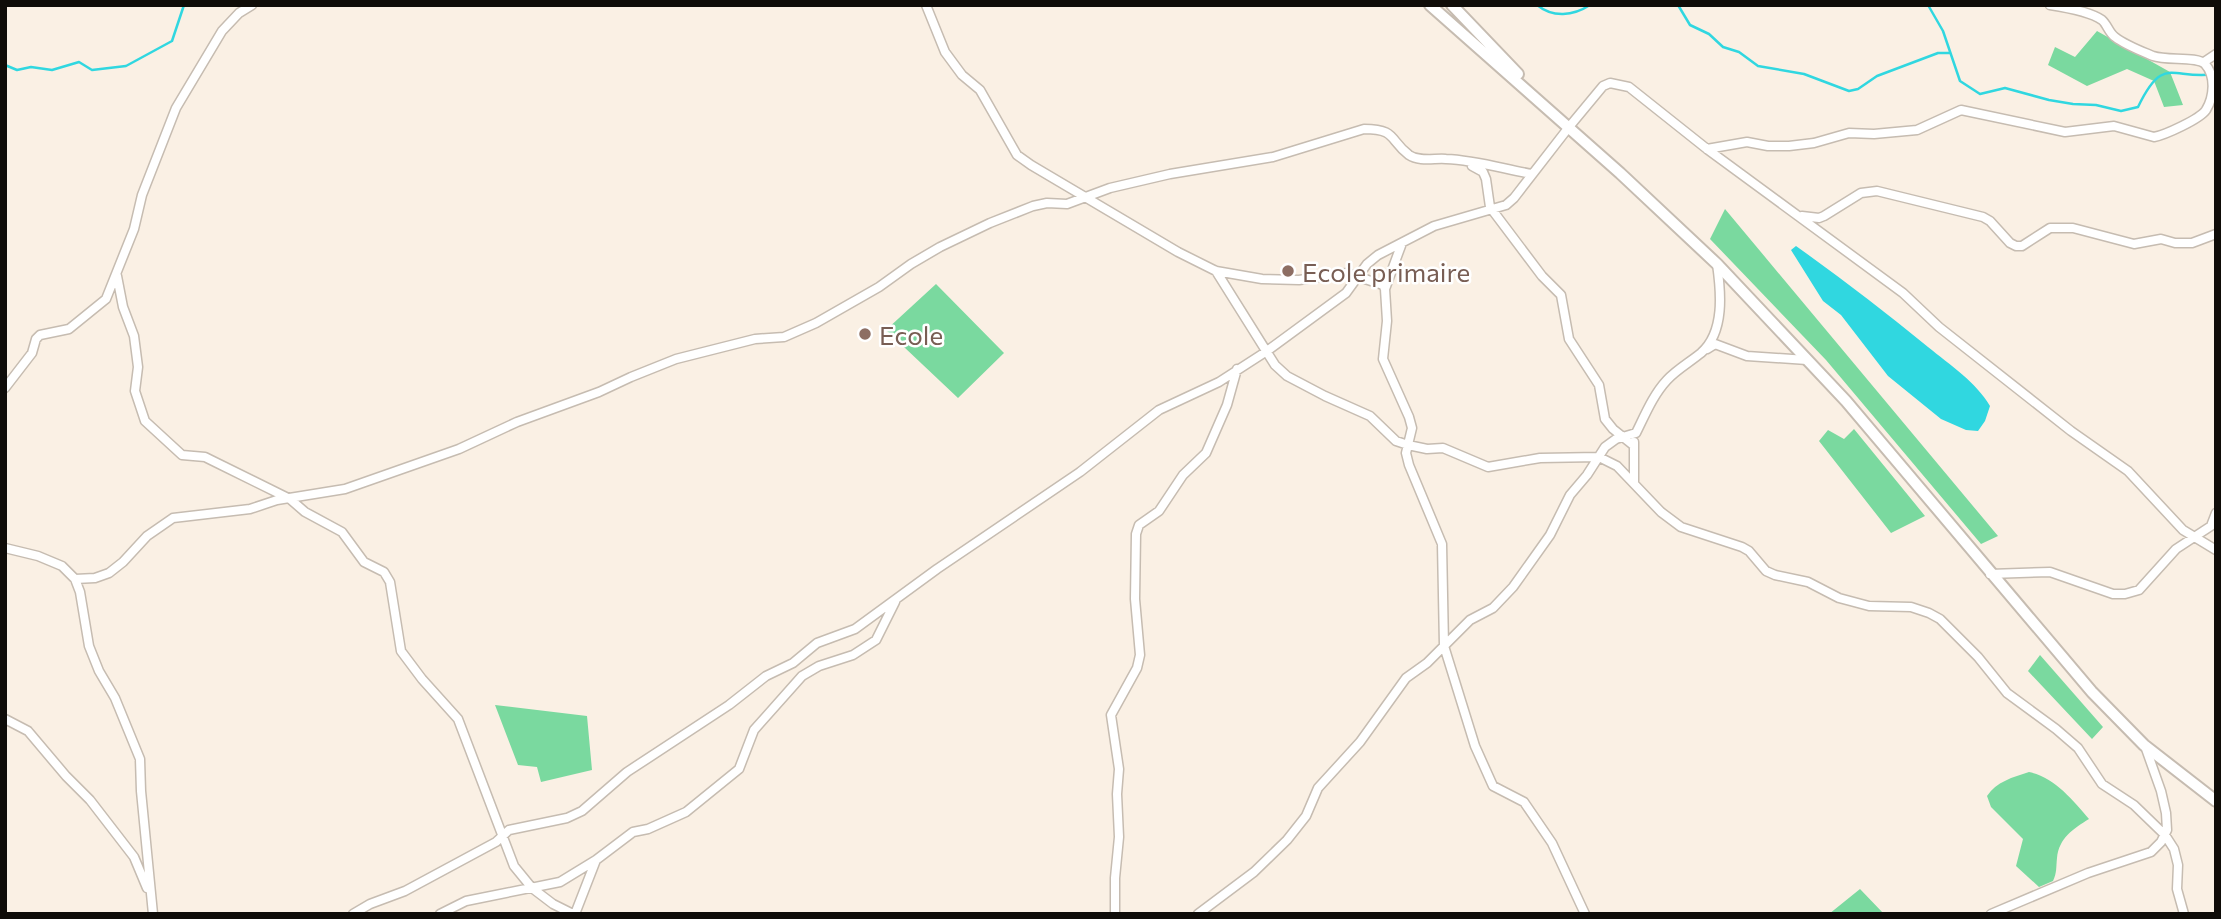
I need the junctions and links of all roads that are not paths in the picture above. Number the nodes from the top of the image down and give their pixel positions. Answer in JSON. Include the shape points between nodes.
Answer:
{"nodes":[{"id":1,"x":252,"y":5,"type":"edge"},
{"id":2,"x":926,"y":5,"type":"edge"},
{"id":3,"x":1430,"y":5,"type":"edge"},
{"id":4,"x":1452,"y":5,"type":"edge"},
{"id":5,"x":2050,"y":5,"type":"edge"},
{"id":6,"x":2216,"y":54,"type":"edge"},
{"id":7,"x":2204,"y":62,"type":"junction"},
{"id":8,"x":1569,"y":127,"type":"junction"},
{"id":9,"x":1707,"y":149,"type":"junction"},
{"id":10,"x":1467,"y":162,"type":"junction"},
{"id":11,"x":1532,"y":174,"type":"junction"},
{"id":12,"x":1085,"y":197,"type":"junction"},
{"id":13,"x":1491,"y":210,"type":"junction"},
{"id":14,"x":1799,"y":215,"type":"junction"},
{"id":15,"x":2216,"y":234,"type":"edge"},
{"id":16,"x":1402,"y":243,"type":"junction"},
{"id":17,"x":1717,"y":264,"type":"junction"},
{"id":18,"x":1216,"y":271,"type":"junction"},
{"id":19,"x":1359,"y":275,"type":"junction"},
{"id":20,"x":117,"y":276,"type":"junction"},
{"id":21,"x":1385,"y":289,"type":"junction"},
{"id":22,"x":1704,"y":350,"type":"junction"},
{"id":23,"x":1267,"y":351,"type":"junction"},
{"id":24,"x":1807,"y":360,"type":"junction"},
{"id":25,"x":1237,"y":369,"type":"junction"},
{"id":26,"x":5,"y":388,"type":"edge"},
{"id":27,"x":1636,"y":433,"type":"junction"},
{"id":28,"x":1623,"y":438,"type":"junction"},
{"id":29,"x":1408,"y":445,"type":"junction"},
{"id":30,"x":1633,"y":445,"type":"junction"},
{"id":31,"x":1599,"y":457,"type":"junction"},
{"id":32,"x":1634,"y":482,"type":"junction"},
{"id":33,"x":290,"y":499,"type":"junction"},
{"id":34,"x":2216,"y":513,"type":"edge"},
{"id":35,"x":2193,"y":538,"type":"junction"},
{"id":36,"x":5,"y":548,"type":"edge"},
{"id":37,"x":2216,"y":550,"type":"edge"},
{"id":38,"x":1990,"y":574,"type":"junction"},
{"id":39,"x":75,"y":579,"type":"junction"},
{"id":40,"x":896,"y":599,"type":"junction"},
{"id":41,"x":1444,"y":646,"type":"junction"},
{"id":42,"x":5,"y":719,"type":"edge"},
{"id":43,"x":2144,"y":745,"type":"junction"},
{"id":44,"x":2216,"y":801,"type":"edge"},
{"id":45,"x":2165,"y":835,"type":"junction"},
{"id":46,"x":502,"y":837,"type":"junction"},
{"id":47,"x":596,"y":860,"type":"junction"},
{"id":48,"x":532,"y":888,"type":"junction"},
{"id":49,"x":152,"y":901,"type":"junction"},
{"id":50,"x":155,"y":914,"type":"edge"},
{"id":51,"x":353,"y":914,"type":"edge"},
{"id":52,"x":440,"y":914,"type":"edge"},
{"id":53,"x":574,"y":914,"type":"edge"},
{"id":54,"x":1115,"y":914,"type":"edge"},
{"id":55,"x":1198,"y":914,"type":"edge"},
{"id":56,"x":1585,"y":914,"type":"edge"},
{"id":57,"x":1991,"y":914,"type":"edge"},
{"id":58,"x":2184,"y":914,"type":"edge"}],
"edges":[{"from":1,"to":20,"type":"street","via":[[222,31],[176,108]]},
{"from":2,"to":12,"type":"street","via":[[945,52],[980,90],[1017,155]]},
{"from":3,"to":8,"type":"main road"},
{"from":4,"to":8,"type":"main road"},
{"from":5,"to":7,"type":"street","via":[[2101,20],[2113,36],[2154,56]]},
{"from":6,"to":7,"type":"street"},
{"from":7,"to":9,"type":"street","via":[[2213,86],[2205,110],[2154,137],[2114,126],[2065,132],[1961,110],[1917,130],[1849,132],[1789,146],[1746,142]]},
{"from":8,"to":9,"type":"street","via":[[1603,86],[1619,83]]},
{"from":8,"to":11,"type":"street"},
{"from":8,"to":17,"type":"main road"},
{"from":9,"to":14,"type":"street"},
{"from":10,"to":11,"type":"street"},
{"from":10,"to":12,"type":"street","via":[[1419,159],[1388,133],[1364,129],[1273,157],[1170,174]]},
{"from":10,"to":13,"type":"street","via":[[1483,172]]},
{"from":11,"to":13,"type":"street","via":[[1506,205]]},
{"from":12,"to":18,"type":"street"},
{"from":12,"to":33,"type":"street","via":[[1067,204],[1040,204],[990,222],[784,338],[755,339],[676,359],[402,470],[345,489]]},
{"from":13,"to":16,"type":"street","via":[[1434,226]]},
{"from":13,"to":28,"type":"street","via":[[1561,295],[1569,339],[1599,385],[1605,419]]},
{"from":14,"to":15,"type":"street","via":[[1819,218],[1861,193],[1877,191],[1983,217],[2016,246],[2050,229],[2073,228],[2134,244],[2161,239],[2192,243]]},
{"from":14,"to":35,"type":"street","via":[[2128,471]]},
{"from":16,"to":19,"type":"street","via":[[1367,264]]},
{"from":16,"to":21,"type":"street"},
{"from":17,"to":22,"type":"street","via":[[1719,311]]},
{"from":17,"to":24,"type":"main road"},
{"from":18,"to":19,"type":"street","via":[[1262,279]]},
{"from":18,"to":23,"type":"street"},
{"from":19,"to":21,"type":"street","via":[[1380,282]]},
{"from":19,"to":23,"type":"street","via":[[1346,293]]},
{"from":20,"to":26,"type":"street","via":[[106,299],[83,319],[69,329],[40,335]]},
{"from":20,"to":33,"type":"street","via":[[134,336],[135,391],[145,421],[182,455],[205,457]]},
{"from":21,"to":29,"type":"street","via":[[1383,359],[1412,428]]},
{"from":22,"to":24,"type":"street","via":[[1715,344],[1747,356]]},
{"from":22,"to":27,"type":"street","via":[[1657,392]]},
{"from":23,"to":25,"type":"street"},
{"from":23,"to":29,"type":"street","via":[[1287,376],[1370,416],[1396,441]]},
{"from":24,"to":38,"type":"main road"},
{"from":25,"to":40,"type":"street","via":[[1158,410],[1080,472]]},
{"from":25,"to":54,"type":"street","via":[[1206,453],[1183,475],[1159,511],[1139,525],[1136,534],[1140,655],[1111,715],[1119,769]]},
{"from":27,"to":28,"type":"street"},
{"from":27,"to":30,"type":"street"},
{"from":28,"to":30,"type":"street"},
{"from":28,"to":31,"type":"street","via":[[1605,447]]},
{"from":29,"to":31,"type":"street","via":[[1443,448],[1488,467],[1540,458]]},
{"from":29,"to":41,"type":"street","via":[[1409,465],[1442,544]]},
{"from":30,"to":32,"type":"street"},
{"from":31,"to":32,"type":"street"},
{"from":31,"to":41,"type":"street","via":[[1513,587]]},
{"from":32,"to":45,"type":"street","via":[[1681,527],[1742,547],[1766,571],[1808,582],[1839,598],[1868,606],[1911,607],[1940,619],[2007,693],[2078,748],[2102,784],[2134,805]]},
{"from":33,"to":39,"type":"street","via":[[173,518],[109,573]]},
{"from":33,"to":46,"type":"street","via":[[342,532],[364,562],[384,572],[390,582],[401,651],[458,719]]},
{"from":34,"to":35,"type":"street","via":[[2211,526]]},
{"from":35,"to":37,"type":"street"},
{"from":35,"to":38,"type":"street","via":[[2139,590],[2125,594],[2050,572]]},
{"from":36,"to":39,"type":"street","via":[[62,566]]},
{"from":38,"to":43,"type":"main road"},
{"from":39,"to":49,"type":"street","via":[[89,646],[141,759]]},
{"from":40,"to":46,"type":"street","via":[[855,629],[817,643],[793,663],[766,676],[627,772],[582,811],[509,830]]},
{"from":40,"to":47,"type":"street","via":[[876,640],[867,648],[802,676],[754,730],[739,769],[686,811],[633,832]]},
{"from":41,"to":55,"type":"street","via":[[1401,684],[1360,742],[1318,788],[1306,816],[1287,840],[1254,872]]},
{"from":41,"to":56,"type":"street","via":[[1487,777],[1493,786],[1524,803],[1552,843]]},
{"from":42,"to":49,"type":"street","via":[[28,731],[90,800],[134,857]]},
{"from":43,"to":44,"type":"main road"},
{"from":43,"to":45,"type":"street","via":[[2161,791]]},
{"from":45,"to":57,"type":"street","via":[[2151,852]]},
{"from":45,"to":58,"type":"street","via":[[2178,864],[2177,889]]},
{"from":46,"to":48,"type":"street","via":[[514,866]]},
{"from":46,"to":51,"type":"street"},
{"from":47,"to":48,"type":"street","via":[[560,882]]},
{"from":47,"to":53,"type":"street"},
{"from":48,"to":52,"type":"street","via":[[466,901]]},
{"from":48,"to":53,"type":"street"},
{"from":49,"to":50,"type":"street"}]}
